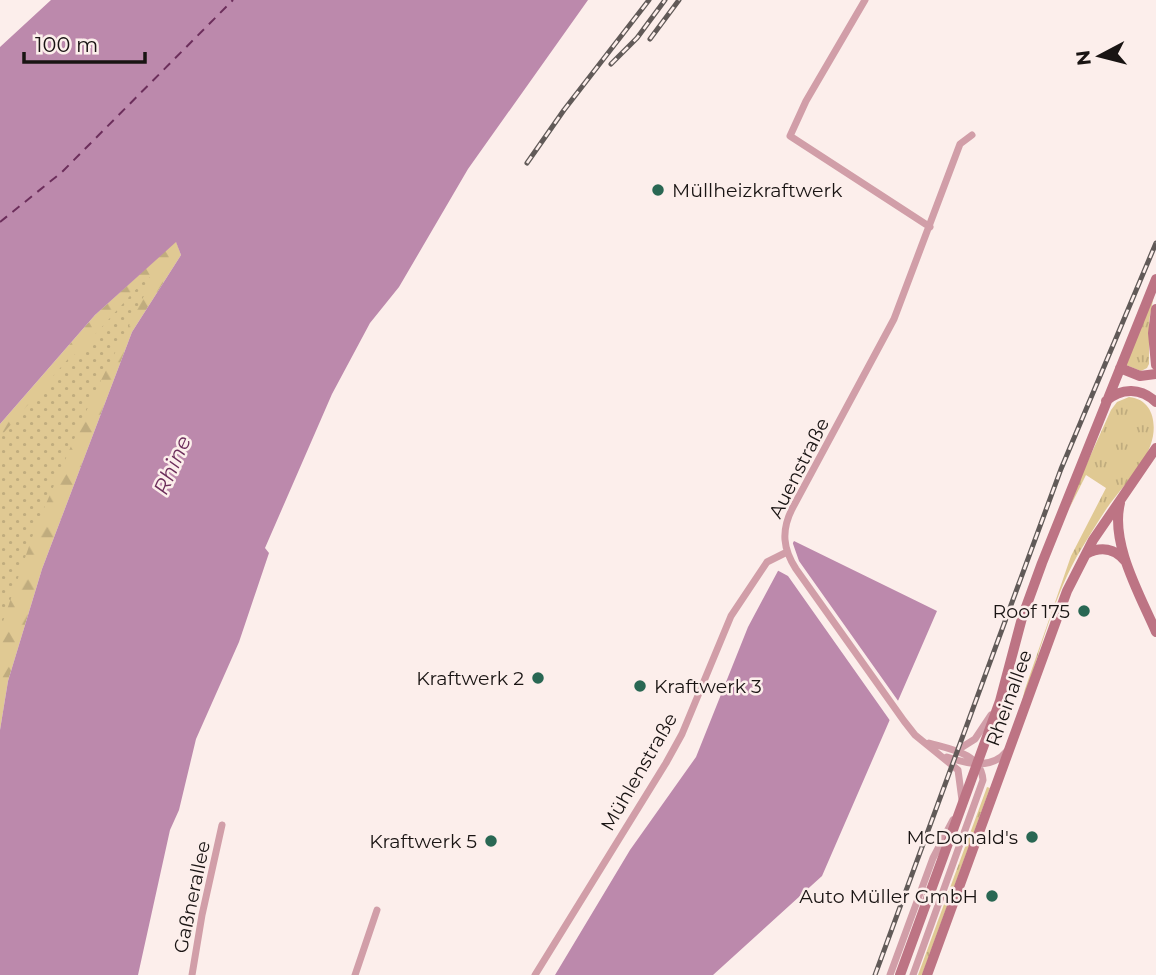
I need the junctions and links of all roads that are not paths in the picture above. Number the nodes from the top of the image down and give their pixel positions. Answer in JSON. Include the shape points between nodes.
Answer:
{"nodes":[{"id":1,"x":865,"y":0,"type":"edge"},
{"id":2,"x":972,"y":135,"type":"dead end"},
{"id":3,"x":930,"y":227,"type":"junction"},
{"id":4,"x":1156,"y":279,"type":"edge"},
{"id":5,"x":1156,"y":309,"type":"edge"},
{"id":6,"x":1156,"y":365,"type":"edge"},
{"id":7,"x":1119,"y":368,"type":"junction"},
{"id":8,"x":1156,"y":374,"type":"edge"},
{"id":9,"x":1106,"y":401,"type":"junction"},
{"id":10,"x":1156,"y":402,"type":"edge"},
{"id":11,"x":1156,"y":448,"type":"edge"},
{"id":12,"x":1121,"y":499,"type":"junction"},
{"id":13,"x":786,"y":552,"type":"junction"},
{"id":14,"x":1086,"y":554,"type":"junction"},
{"id":15,"x":1127,"y":562,"type":"junction"},
{"id":16,"x":1156,"y":632,"type":"edge"},
{"id":17,"x":1000,"y":701,"type":"junction"},
{"id":18,"x":922,"y":740,"type":"junction"},
{"id":19,"x":1011,"y":746,"type":"junction"},
{"id":20,"x":956,"y":751,"type":"junction"},
{"id":21,"x":940,"y":754,"type":"junction"},
{"id":22,"x":977,"y":764,"type":"junction"},
{"id":23,"x":962,"y":806,"type":"junction"},
{"id":24,"x":222,"y":825,"type":"dead end"},
{"id":25,"x":377,"y":909,"type":"dead end"},
{"id":26,"x":192,"y":975,"type":"edge"},
{"id":27,"x":355,"y":975,"type":"edge"},
{"id":28,"x":535,"y":975,"type":"edge"},
{"id":29,"x":890,"y":975,"type":"edge"},
{"id":30,"x":900,"y":975,"type":"edge"},
{"id":31,"x":913,"y":975,"type":"edge"},
{"id":32,"x":927,"y":975,"type":"edge"}],
"edges":[{"from":1,"to":3,"type":"street","via":[[790,136]]},
{"from":2,"to":3,"type":"street","name":"Auenstraße","via":[[960,144]]},
{"from":3,"to":13,"type":"street","name":"Auenstraße","via":[[894,318],[789,514]]},
{"from":4,"to":7,"type":"main road","name":"Rheinallee"},
{"from":5,"to":6,"type":"main road"},
{"from":7,"to":8,"type":"main road","via":[[1137,375]]},
{"from":7,"to":9,"type":"main road","name":"Rheinallee"},
{"from":9,"to":10,"type":"main road","via":[[1133,391]]},
{"from":9,"to":17,"type":"main road","name":"Rheinallee","via":[[1022,618]]},
{"from":11,"to":12,"type":"main road","name":"Rheinallee"},
{"from":12,"to":14,"type":"main road","name":"Rheinallee"},
{"from":12,"to":15,"type":"main road","via":[[1117,528]]},
{"from":13,"to":18,"type":"street","via":[[900,716]]},
{"from":13,"to":28,"type":"street","name":"Mühlenstraße","via":[[767,562],[745,594],[722,634],[666,763]]},
{"from":14,"to":15,"type":"main road","via":[[1106,549]]},
{"from":14,"to":19,"type":"main road","name":"Rheinallee","via":[[1059,612]]},
{"from":15,"to":16,"type":"main road"},
{"from":17,"to":20,"type":"street","via":[[975,738]]},
{"from":17,"to":22,"type":"main road","name":"Rheinallee"},
{"from":18,"to":20,"type":"street"},
{"from":18,"to":21,"type":"street"},
{"from":19,"to":22,"type":"street","via":[[998,760]]},
{"from":19,"to":32,"type":"main road","name":"Rheinallee"},
{"from":20,"to":22,"type":"street"},
{"from":21,"to":22,"type":"street"},
{"from":21,"to":23,"type":"street","via":[[959,773]]},
{"from":22,"to":23,"type":"main road","name":"Rheinallee"},
{"from":22,"to":31,"type":"street","via":[[983,780]]},
{"from":23,"to":29,"type":"street","name":"Rheinallee","via":[[939,845]]},
{"from":23,"to":30,"type":"main road","name":"Rheinallee"},
{"from":24,"to":26,"type":"street","name":"Gaßnerallee"},
{"from":25,"to":27,"type":"street"}]}
